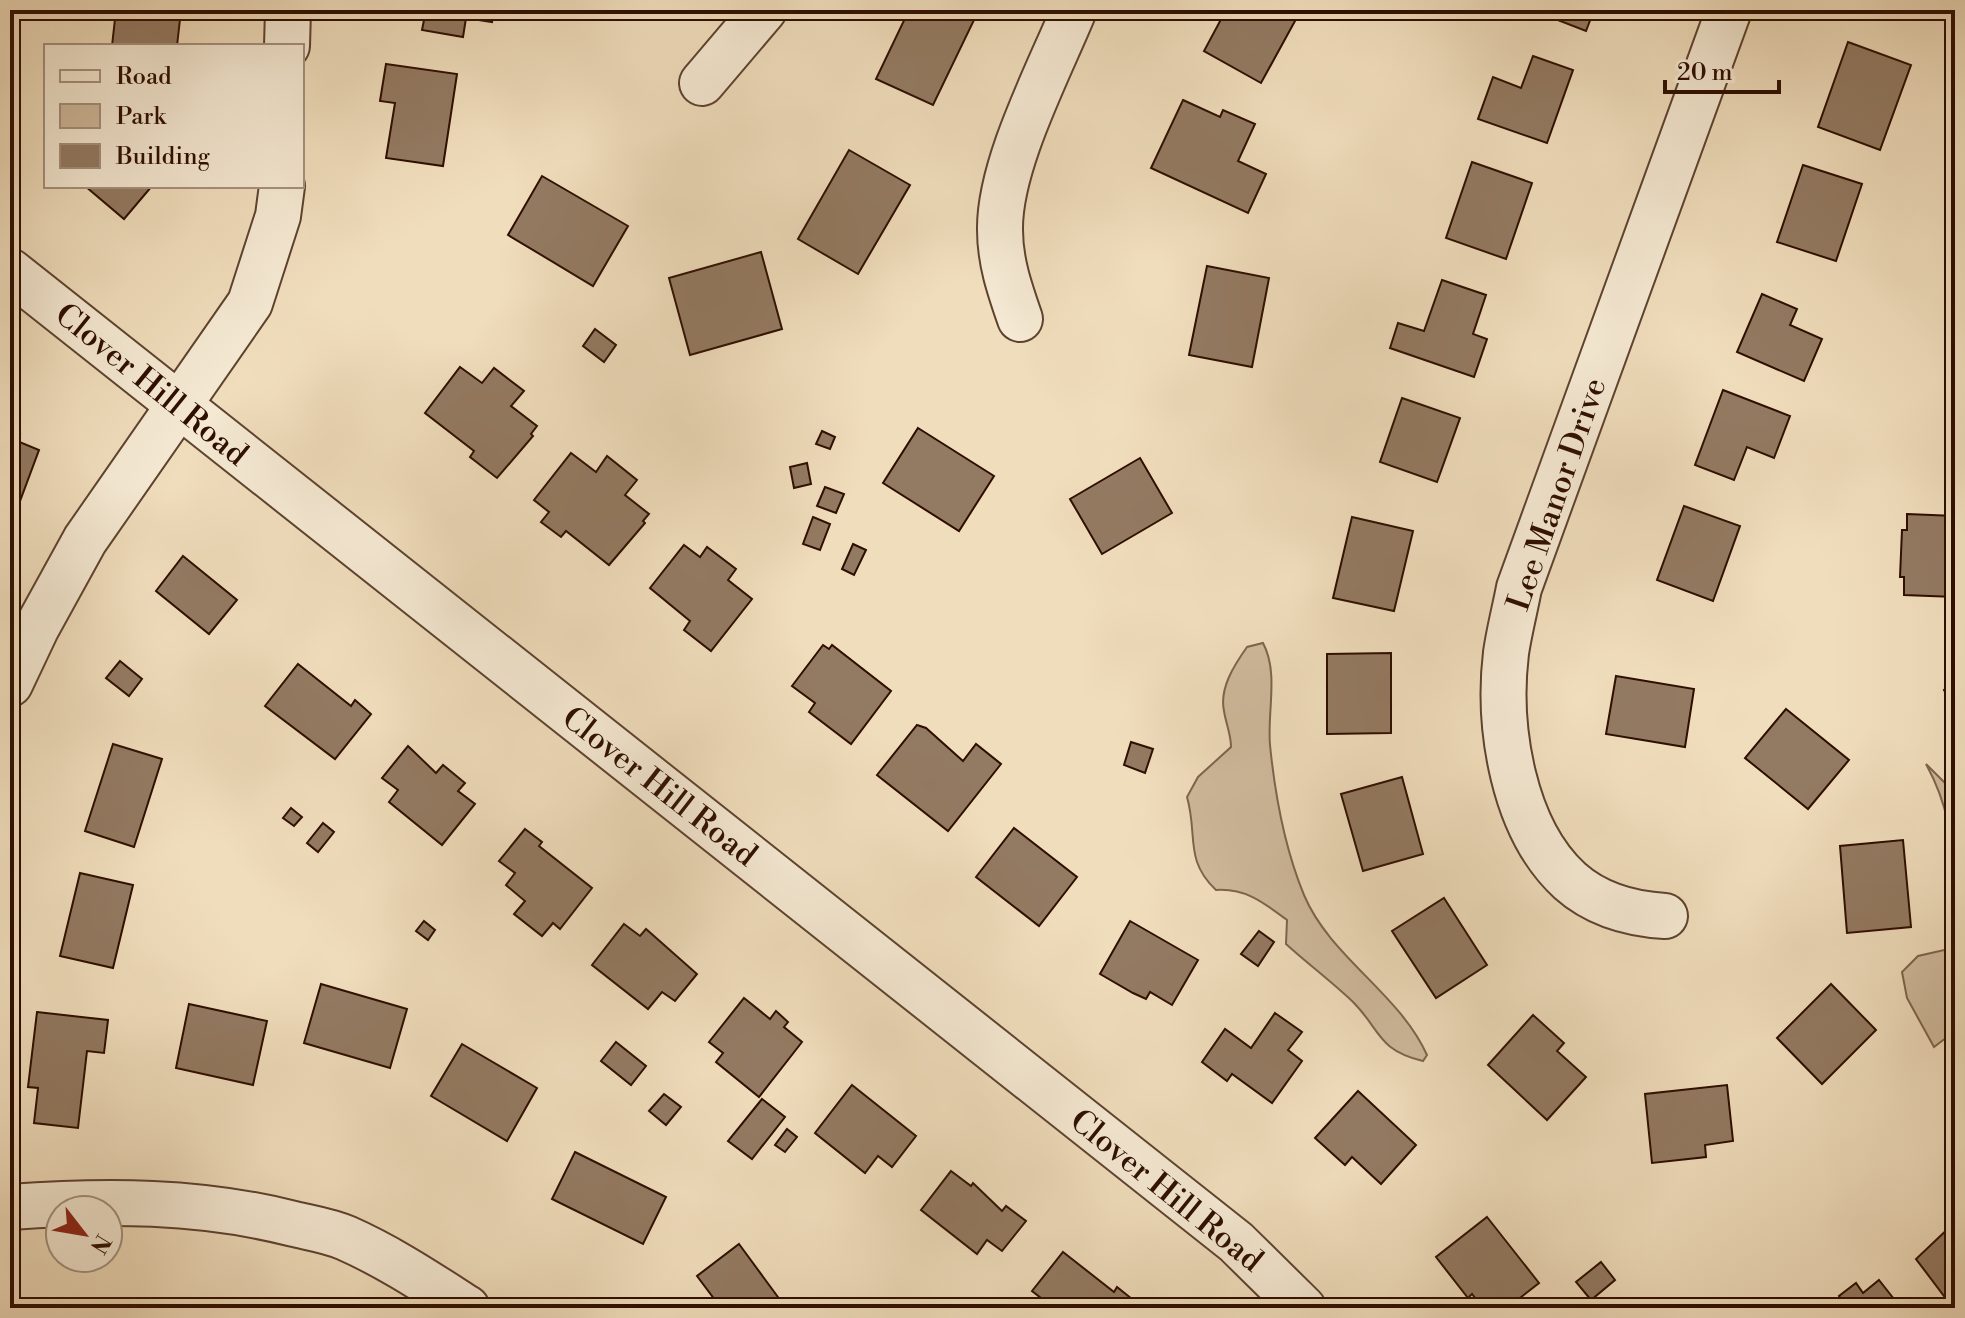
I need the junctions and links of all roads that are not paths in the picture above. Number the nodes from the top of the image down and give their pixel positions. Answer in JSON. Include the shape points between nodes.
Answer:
{"nodes":[{"id":1,"x":288,"y":10,"type":"edge"},
{"id":2,"x":764,"y":10,"type":"edge"},
{"id":3,"x":1074,"y":10,"type":"edge"},
{"id":4,"x":1729,"y":10,"type":"edge"},
{"id":5,"x":287,"y":44,"type":"edge"},
{"id":6,"x":702,"y":83,"type":"dead end"},
{"id":7,"x":282,"y":188,"type":"edge"},
{"id":8,"x":10,"y":271,"type":"edge"},
{"id":9,"x":1020,"y":319,"type":"dead end"},
{"id":10,"x":178,"y":405,"type":"junction"},
{"id":11,"x":10,"y":684,"type":"edge"},
{"id":12,"x":1665,"y":916,"type":"dead end"},
{"id":13,"x":10,"y":1207,"type":"edge"},
{"id":14,"x":467,"y":1308,"type":"edge"},
{"id":15,"x":1303,"y":1308,"type":"edge"}],
"edges":[{"from":1,"to":5,"type":"street"},
{"from":2,"to":6,"type":"street"},
{"from":3,"to":9,"type":"street","via":[[1005,187],[1000,229],[1004,271]]},
{"from":4,"to":12,"type":"street","name":"Lee Manor Drive","via":[[1519,588],[1506,654],[1504,709],[1512,765],[1547,854],[1571,882],[1602,902],[1636,914]]},
{"from":7,"to":10,"type":"street","via":[[250,303]]},
{"from":8,"to":10,"type":"street","name":"Clover Hill Road"},
{"from":10,"to":11,"type":"street","via":[[85,540]]},
{"from":10,"to":15,"type":"street","name":"Clover Hill Road","via":[[1236,1242]]},
{"from":13,"to":14,"type":"street","via":[[163,1203],[262,1216],[344,1237],[406,1268]]}]}
